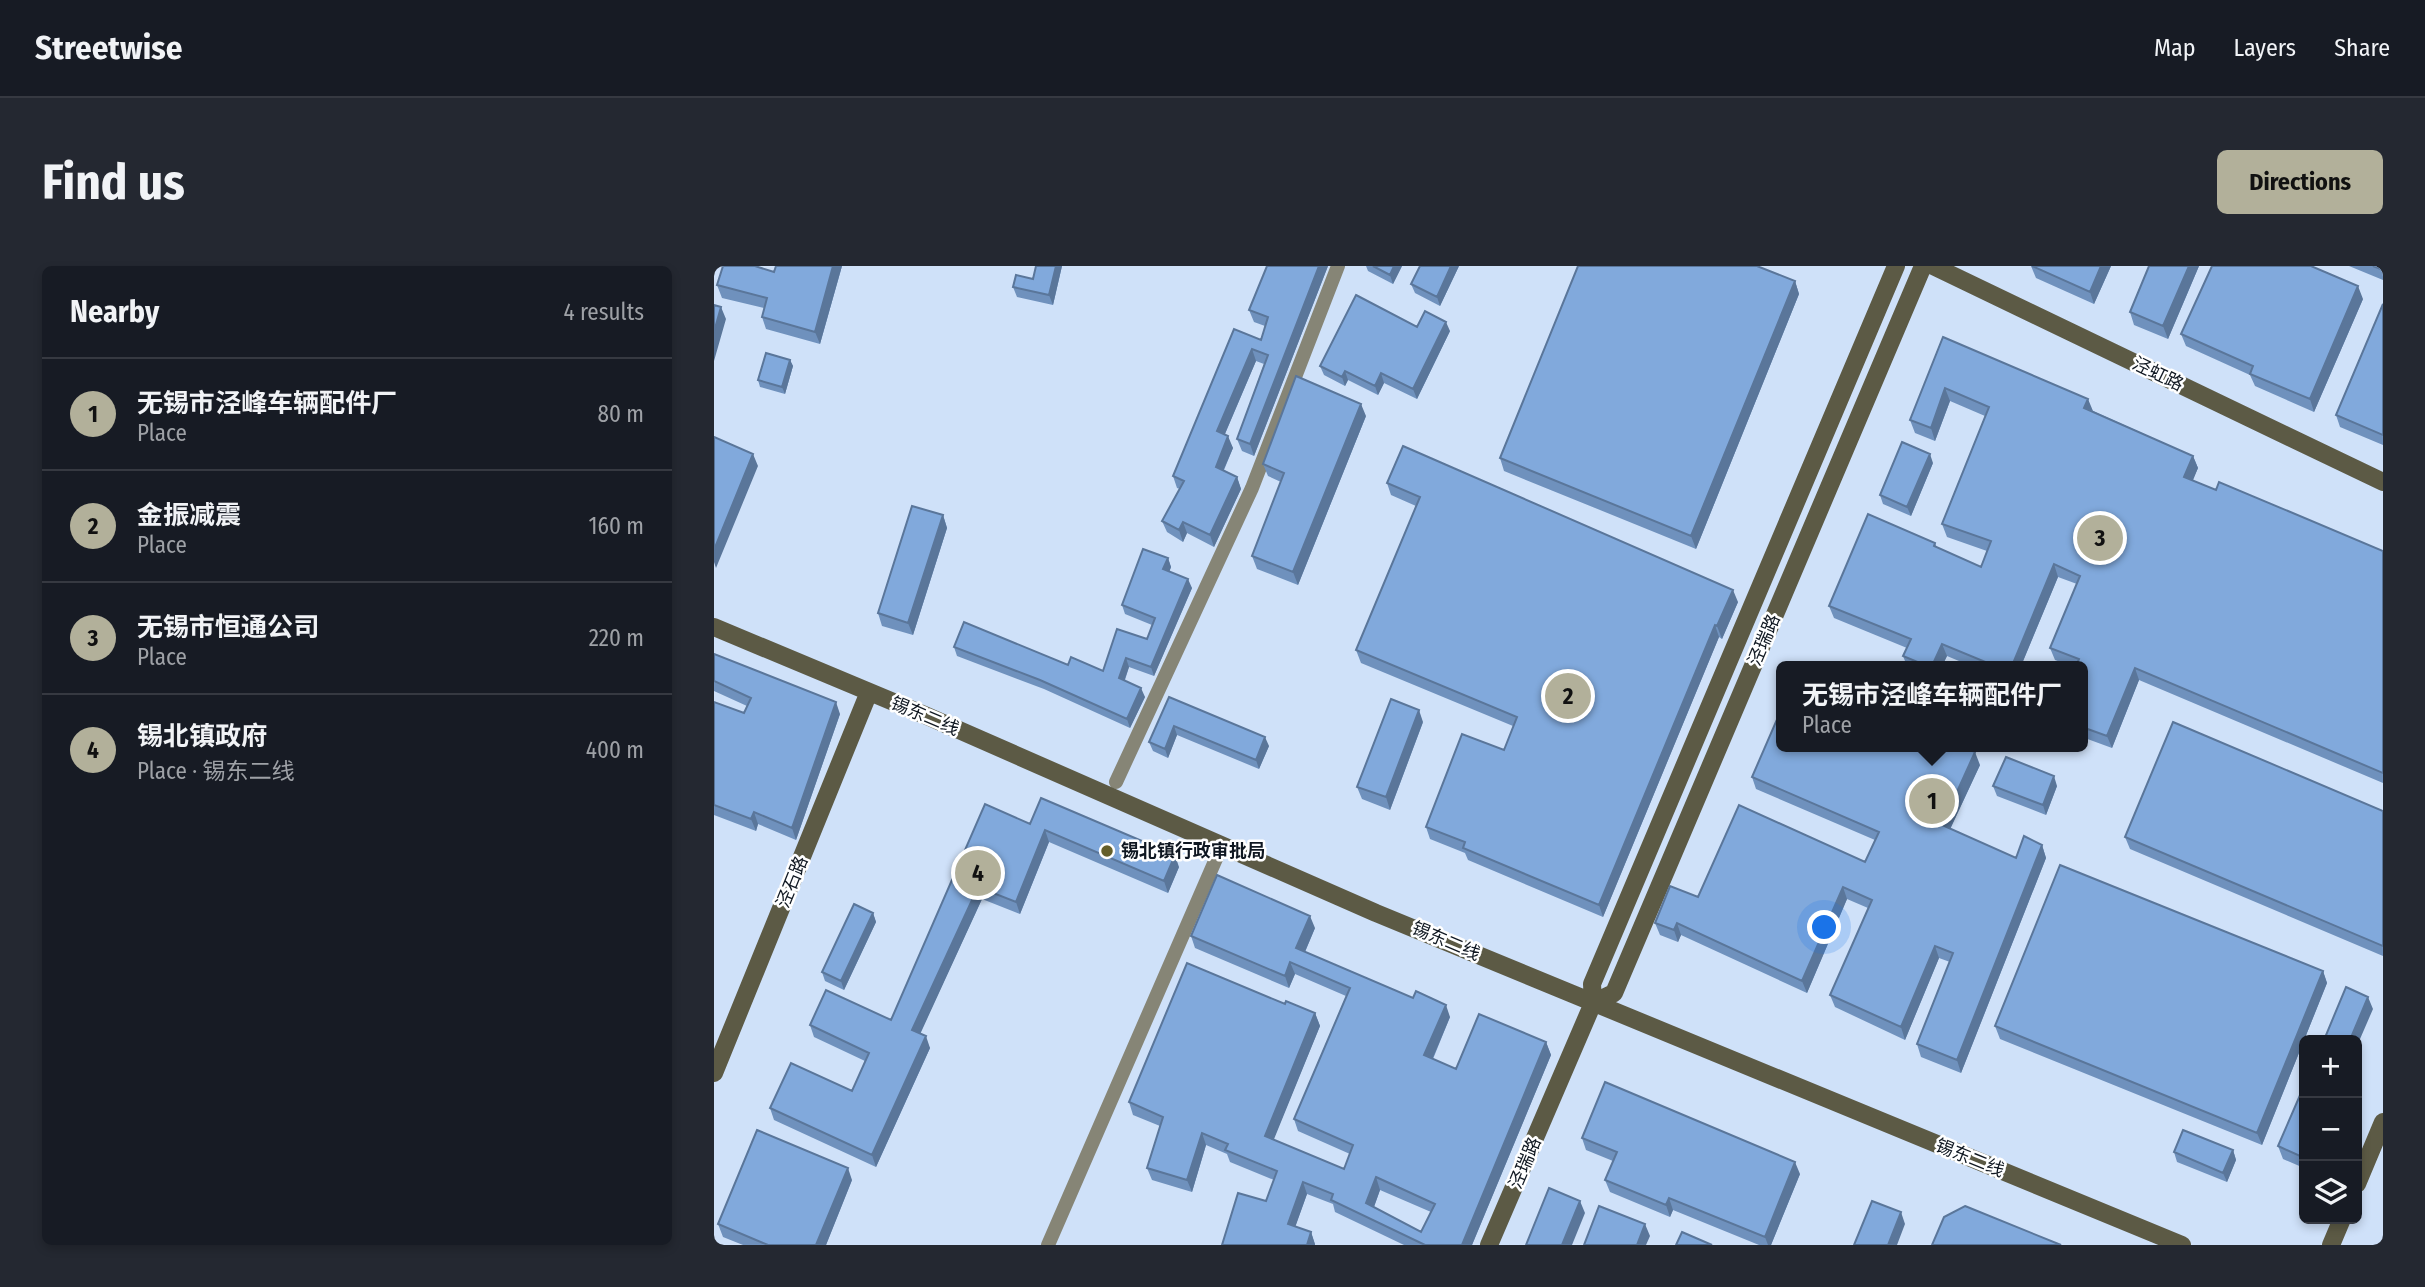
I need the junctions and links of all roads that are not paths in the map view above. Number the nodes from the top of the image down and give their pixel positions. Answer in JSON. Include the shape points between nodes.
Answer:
{"nodes":[{"id":1,"x":1338,"y":266,"type":"edge"},
{"id":2,"x":1896,"y":266,"type":"edge"},
{"id":3,"x":1923,"y":266,"type":"edge"},
{"id":4,"x":1933,"y":266,"type":"edge"},
{"id":5,"x":2383,"y":482,"type":"edge"},
{"id":6,"x":714,"y":627,"type":"edge"},
{"id":7,"x":869,"y":692,"type":"junction"},
{"id":8,"x":1116,"y":782,"type":"dead end"},
{"id":9,"x":1222,"y":845,"type":"junction"},
{"id":10,"x":1593,"y":1003,"type":"junction"},
{"id":11,"x":714,"y":1073,"type":"edge"},
{"id":12,"x":2383,"y":1122,"type":"edge"},
{"id":13,"x":2362,"y":1172,"type":"edge"},
{"id":14,"x":2340,"y":1224,"type":"edge"},
{"id":15,"x":1048,"y":1245,"type":"edge"},
{"id":16,"x":1489,"y":1245,"type":"edge"},
{"id":17,"x":2182,"y":1245,"type":"edge"},
{"id":18,"x":2332,"y":1245,"type":"edge"}],
"edges":[{"from":1,"to":8,"type":"street","via":[[1252,488]]},
{"from":2,"to":10,"type":"street","name":"泾瑞路","via":[[1592,984]]},
{"from":3,"to":10,"type":"street","name":"泾瑞路","via":[[1614,993]]},
{"from":4,"to":5,"type":"street","name":"泾虹路"},
{"from":6,"to":7,"type":"street","name":"锡东二线"},
{"from":7,"to":9,"type":"street","name":"锡东二线"},
{"from":7,"to":11,"type":"street","name":"泾石路"},
{"from":9,"to":10,"type":"street","name":"锡东二线"},
{"from":9,"to":15,"type":"street"},
{"from":10,"to":16,"type":"street","name":"泾瑞路"},
{"from":10,"to":17,"type":"street","name":"锡东二线"},
{"from":12,"to":13,"type":"street"},
{"from":14,"to":18,"type":"street"}]}
